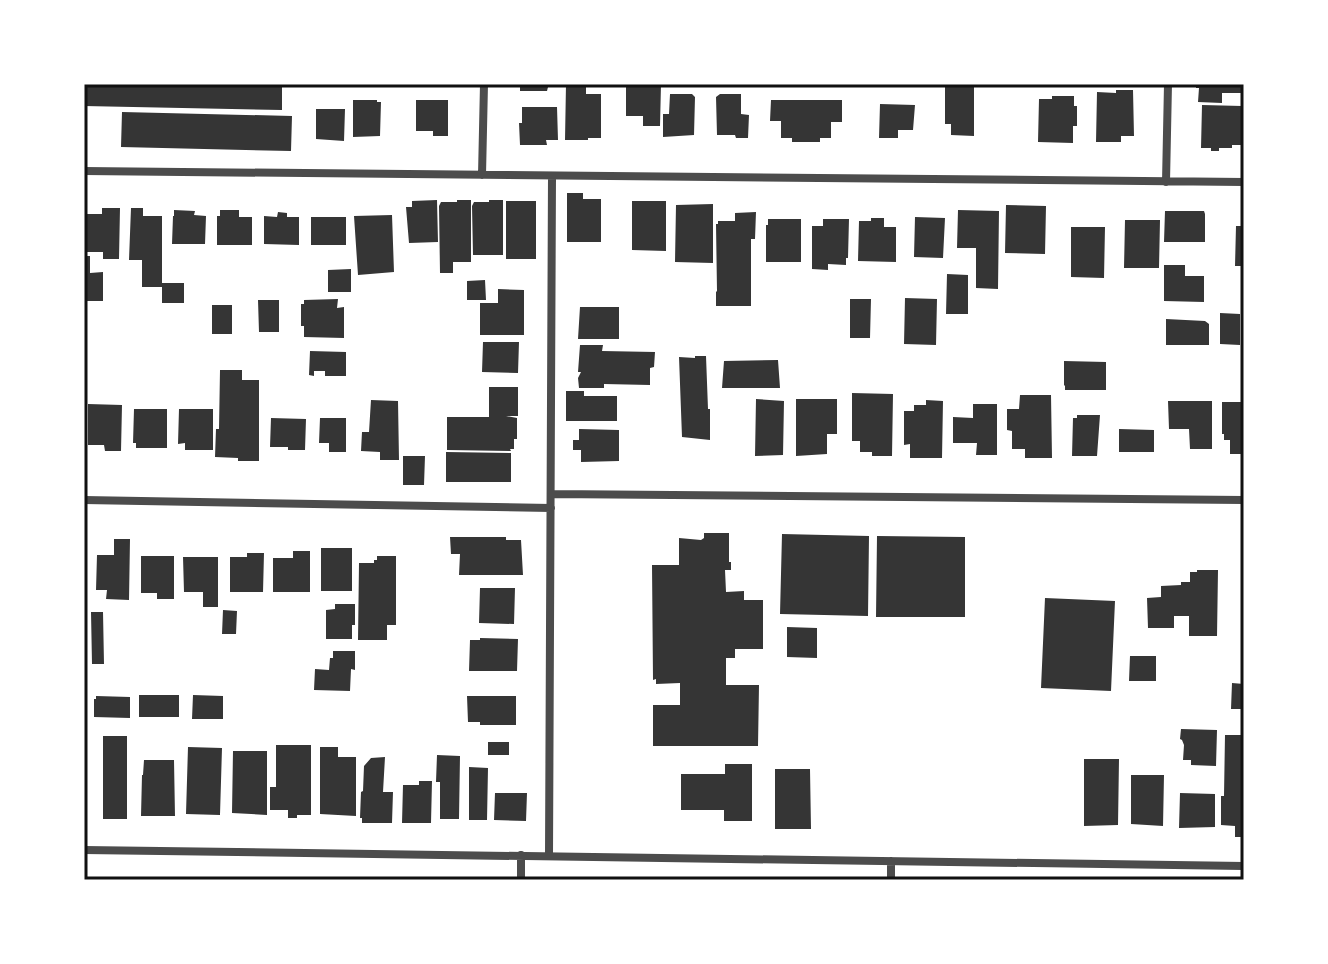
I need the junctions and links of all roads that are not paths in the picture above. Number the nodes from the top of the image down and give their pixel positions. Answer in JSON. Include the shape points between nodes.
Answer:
{"nodes":[{"id":1,"x":484,"y":84,"type":"edge"},
{"id":2,"x":1168,"y":84,"type":"edge"},
{"id":3,"x":84,"y":171,"type":"edge"},
{"id":4,"x":482,"y":175,"type":"junction"},
{"id":5,"x":552,"y":176,"type":"junction"},
{"id":6,"x":1166,"y":182,"type":"junction"},
{"id":7,"x":1244,"y":182,"type":"edge"},
{"id":8,"x":551,"y":494,"type":"junction"},
{"id":9,"x":84,"y":500,"type":"edge"},
{"id":10,"x":1244,"y":500,"type":"edge"},
{"id":11,"x":551,"y":508,"type":"junction"},
{"id":12,"x":84,"y":850,"type":"edge"},
{"id":13,"x":521,"y":855,"type":"junction"},
{"id":14,"x":549,"y":856,"type":"junction"},
{"id":15,"x":891,"y":861,"type":"junction"},
{"id":16,"x":1244,"y":866,"type":"edge"},
{"id":17,"x":521,"y":880,"type":"edge"},
{"id":18,"x":891,"y":880,"type":"edge"}],
"edges":[{"from":1,"to":4,"type":"street"},
{"from":2,"to":6,"type":"street"},
{"from":3,"to":4,"type":"street"},
{"from":4,"to":5,"type":"street"},
{"from":5,"to":6,"type":"street"},
{"from":5,"to":8,"type":"street"},
{"from":6,"to":7,"type":"street"},
{"from":8,"to":10,"type":"street"},
{"from":8,"to":11,"type":"street"},
{"from":9,"to":11,"type":"street"},
{"from":11,"to":14,"type":"street"},
{"from":12,"to":13,"type":"street"},
{"from":13,"to":14,"type":"street"},
{"from":13,"to":17,"type":"street"},
{"from":14,"to":15,"type":"street"},
{"from":15,"to":16,"type":"street"},
{"from":15,"to":18,"type":"street"}]}
